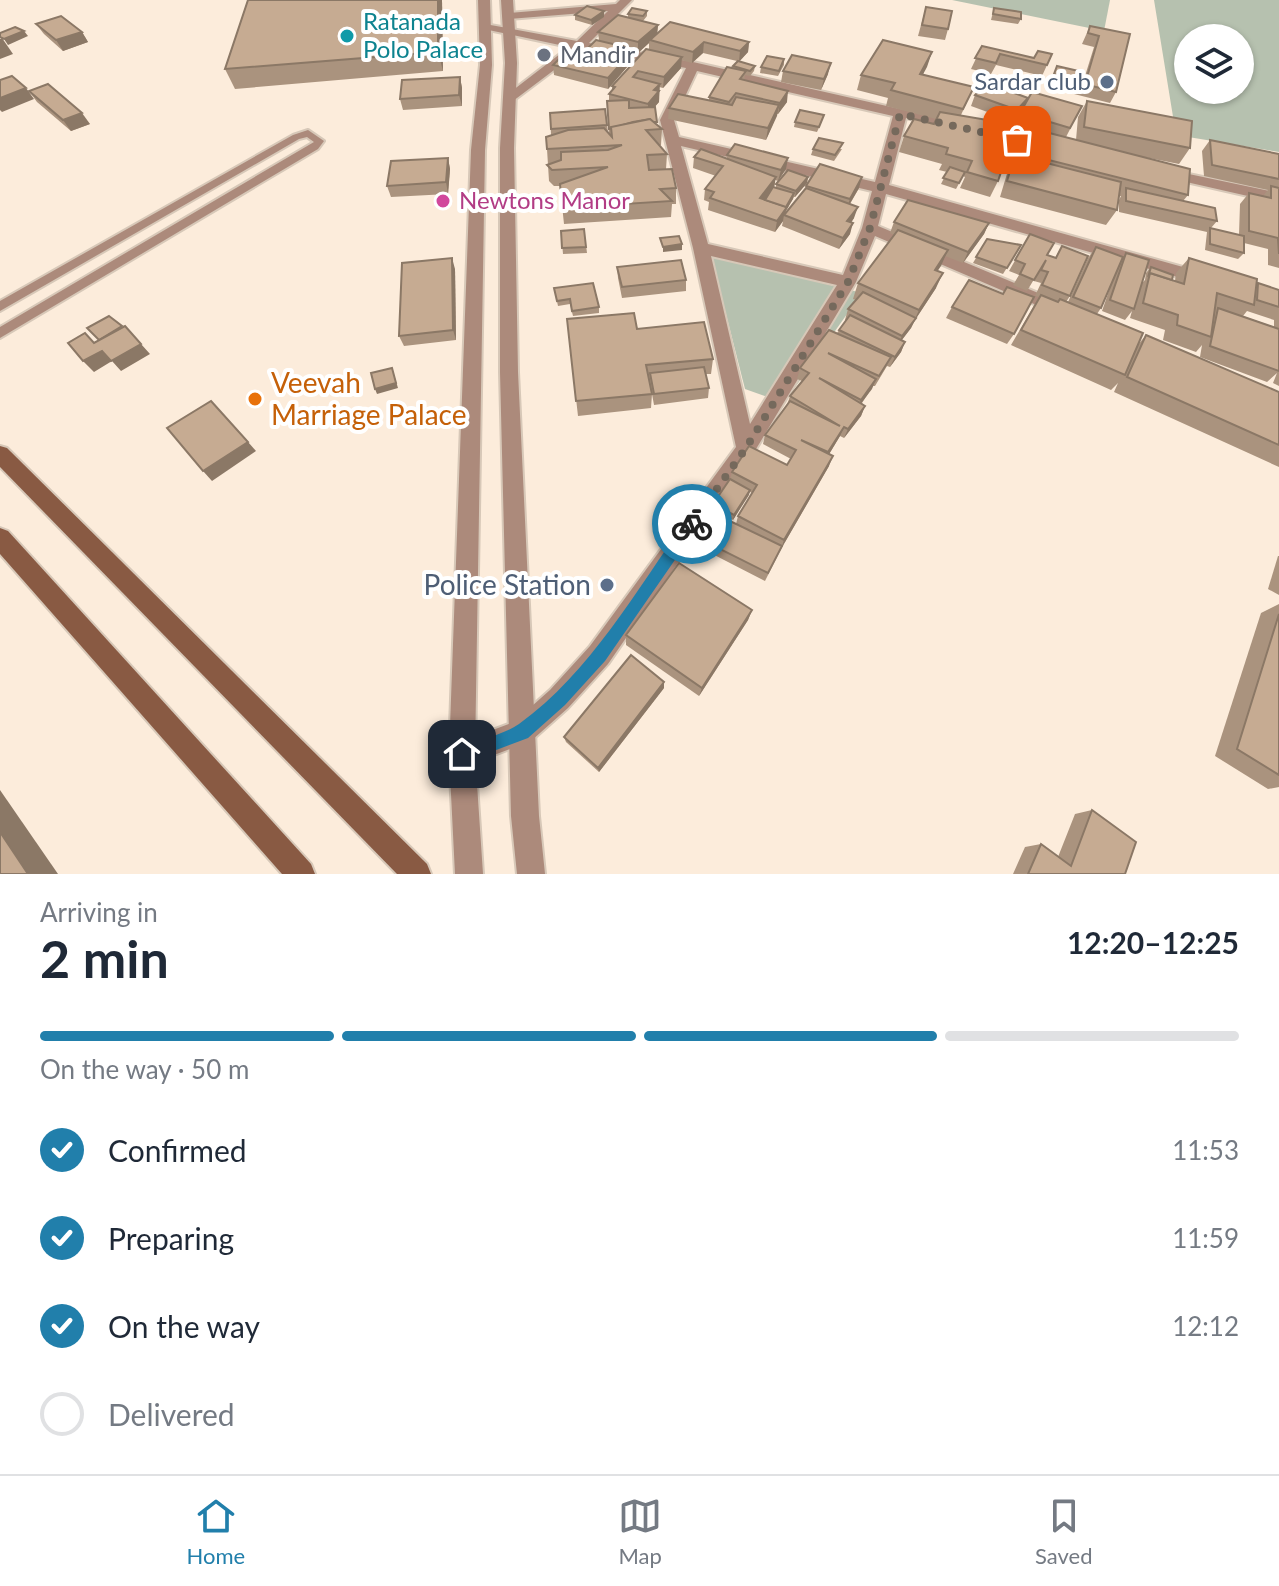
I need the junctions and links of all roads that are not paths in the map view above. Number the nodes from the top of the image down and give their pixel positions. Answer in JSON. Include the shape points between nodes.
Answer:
{"nodes":[{"id":1,"x":484,"y":0,"type":"edge"},
{"id":2,"x":622,"y":4,"type":"edge"},
{"id":3,"x":508,"y":17,"type":"edge"},
{"id":4,"x":485,"y":28,"type":"junction"},
{"id":5,"x":581,"y":44,"type":"junction"},
{"id":6,"x":693,"y":66,"type":"junction"},
{"id":7,"x":509,"y":100,"type":"junction"},
{"id":8,"x":900,"y":114,"type":"junction"},
{"id":9,"x":672,"y":140,"type":"junction"},
{"id":10,"x":1052,"y":148,"type":"edge"},
{"id":11,"x":1143,"y":168,"type":"edge"},
{"id":12,"x":881,"y":188,"type":"junction"},
{"id":13,"x":1279,"y":198,"type":"edge"},
{"id":14,"x":870,"y":228,"type":"junction"},
{"id":15,"x":701,"y":248,"type":"junction"},
{"id":16,"x":848,"y":282,"type":"junction"},
{"id":17,"x":1218,"y":282,"type":"edge"},
{"id":18,"x":0,"y":307,"type":"edge"},
{"id":19,"x":1072,"y":314,"type":"edge"},
{"id":20,"x":0,"y":333,"type":"edge"},
{"id":21,"x":746,"y":448,"type":"junction"},
{"id":22,"x":0,"y":454,"type":"edge"},
{"id":23,"x":0,"y":538,"type":"edge"},
{"id":24,"x":522,"y":732,"type":"junction"},
{"id":25,"x":462,"y":754,"type":"junction"},
{"id":26,"x":301,"y":874,"type":"edge"},
{"id":27,"x":417,"y":874,"type":"edge"},
{"id":28,"x":469,"y":874,"type":"edge"},
{"id":29,"x":531,"y":874,"type":"edge"}],
"edges":[{"from":1,"to":4,"type":"street"},
{"from":2,"to":3,"type":"street"},
{"from":2,"to":5,"type":"street"},
{"from":3,"to":4,"type":"street"},
{"from":3,"to":5,"type":"street"},
{"from":3,"to":7,"type":"street"},
{"from":4,"to":25,"type":"street"},
{"from":5,"to":6,"type":"street"},
{"from":5,"to":7,"type":"street"},
{"from":6,"to":8,"type":"street"},
{"from":6,"to":9,"type":"street","via":[[667,120]]},
{"from":7,"to":24,"type":"street","via":[[509,372]]},
{"from":8,"to":10,"type":"street"},
{"from":8,"to":12,"type":"street"},
{"from":9,"to":12,"type":"street"},
{"from":9,"to":15,"type":"street"},
{"from":11,"to":13,"type":"street"},
{"from":12,"to":14,"type":"street"},
{"from":12,"to":17,"type":"street"},
{"from":14,"to":16,"type":"street"},
{"from":14,"to":19,"type":"street"},
{"from":15,"to":16,"type":"street"},
{"from":15,"to":21,"type":"street"},
{"from":16,"to":21,"type":"street"},
{"from":18,"to":20,"type":"lane","via":[[296,137],[308,133],[319,141]]},
{"from":21,"to":24,"type":"street","via":[[599,655]]},
{"from":22,"to":27,"type":"main road"},
{"from":23,"to":26,"type":"main road"},
{"from":24,"to":25,"type":"street"},
{"from":24,"to":29,"type":"street"},
{"from":25,"to":28,"type":"street"}]}
